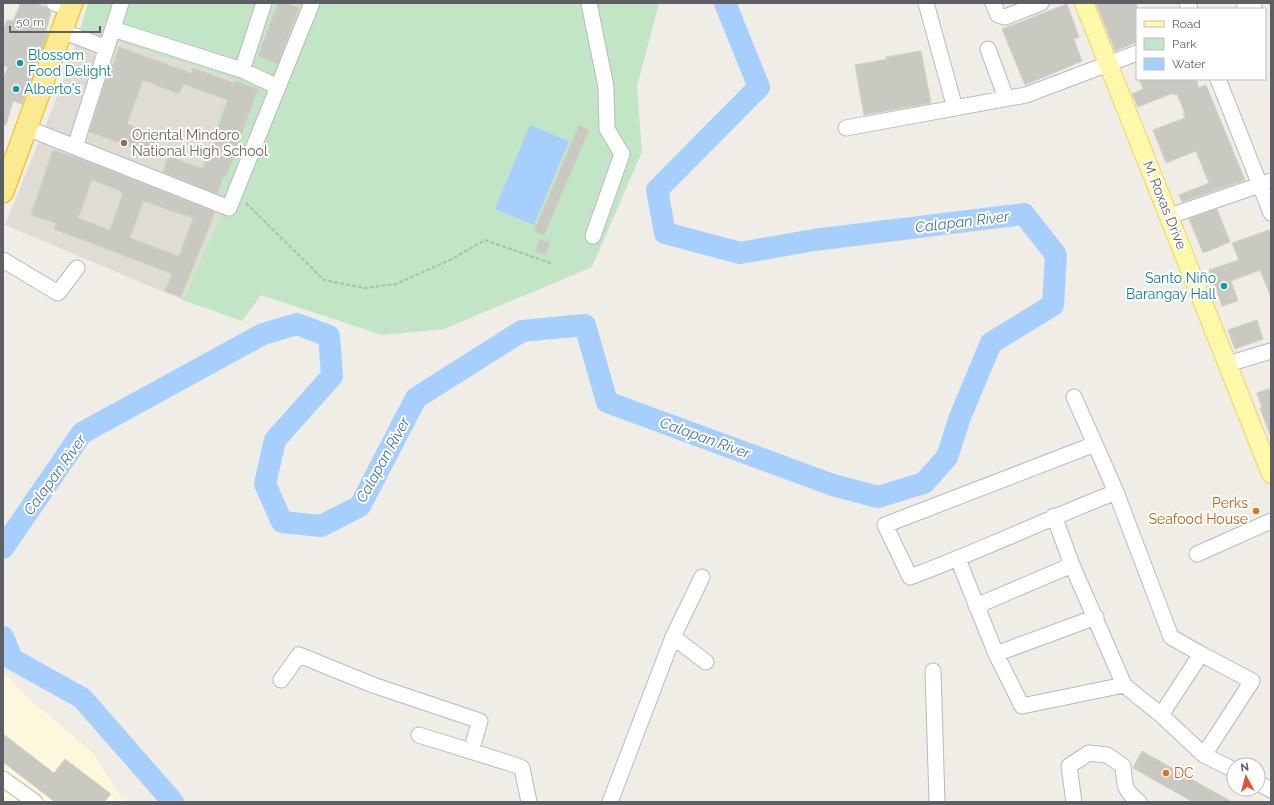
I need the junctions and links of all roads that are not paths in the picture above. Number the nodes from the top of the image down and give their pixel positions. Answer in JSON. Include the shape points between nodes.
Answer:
{"nodes":[{"id":1,"x":121,"y":3,"type":"edge"},
{"id":2,"x":264,"y":3,"type":"edge"},
{"id":3,"x":312,"y":3,"type":"edge"},
{"id":4,"x":588,"y":3,"type":"edge"},
{"id":5,"x":926,"y":3,"type":"edge"},
{"id":6,"x":993,"y":3,"type":"edge"},
{"id":7,"x":1041,"y":3,"type":"edge"},
{"id":8,"x":1084,"y":3,"type":"edge"},
{"id":9,"x":65,"y":5,"type":"edge"},
{"id":10,"x":113,"y":29,"type":"junction"},
{"id":11,"x":62,"y":31,"type":"junction"},
{"id":12,"x":107,"y":48,"type":"junction"},
{"id":13,"x":988,"y":49,"type":"dead end"},
{"id":14,"x":1136,"y":53,"type":"edge"},
{"id":15,"x":1109,"y":63,"type":"junction"},
{"id":16,"x":242,"y":70,"type":"junction"},
{"id":17,"x":1218,"y":80,"type":"edge"},
{"id":18,"x":278,"y":87,"type":"junction"},
{"id":19,"x":1006,"y":98,"type":"junction"},
{"id":20,"x":955,"y":108,"type":"junction"},
{"id":21,"x":27,"y":128,"type":"junction"},
{"id":22,"x":846,"y":128,"type":"dead end"},
{"id":23,"x":75,"y":147,"type":"junction"},
{"id":24,"x":1265,"y":184,"type":"edge"},
{"id":25,"x":3,"y":192,"type":"edge"},
{"id":26,"x":1271,"y":213,"type":"edge"},
{"id":27,"x":1170,"y":216,"type":"junction"},
{"id":28,"x":593,"y":236,"type":"dead end"},
{"id":29,"x":3,"y":260,"type":"edge"},
{"id":30,"x":77,"y":268,"type":"dead end"},
{"id":31,"x":1271,"y":351,"type":"edge"},
{"id":32,"x":1228,"y":364,"type":"junction"},
{"id":33,"x":1074,"y":397,"type":"dead end"},
{"id":34,"x":1095,"y":444,"type":"junction"},
{"id":35,"x":1271,"y":474,"type":"edge"},
{"id":36,"x":1116,"y":492,"type":"junction"},
{"id":37,"x":1054,"y":516,"type":"junction"},
{"id":38,"x":1271,"y":521,"type":"edge"},
{"id":39,"x":1197,"y":554,"type":"dead end"},
{"id":40,"x":958,"y":559,"type":"junction"},
{"id":41,"x":1072,"y":565,"type":"junction"},
{"id":42,"x":702,"y":577,"type":"dead end"},
{"id":43,"x":976,"y":606,"type":"junction"},
{"id":44,"x":1096,"y":617,"type":"junction"},
{"id":45,"x":673,"y":637,"type":"junction"},
{"id":46,"x":996,"y":654,"type":"junction"},
{"id":47,"x":1201,"y":654,"type":"junction"},
{"id":48,"x":706,"y":662,"type":"dead end"},
{"id":49,"x":933,"y":671,"type":"dead end"},
{"id":50,"x":281,"y":680,"type":"dead end"},
{"id":51,"x":1124,"y":685,"type":"junction"},
{"id":52,"x":1161,"y":715,"type":"junction"},
{"id":53,"x":419,"y":735,"type":"dead end"},
{"id":54,"x":472,"y":752,"type":"junction"},
{"id":55,"x":1204,"y":755,"type":"junction"},
{"id":56,"x":1226,"y":766,"type":"edge"},
{"id":57,"x":3,"y":779,"type":"edge"},
{"id":58,"x":35,"y":802,"type":"edge"},
{"id":59,"x":529,"y":802,"type":"edge"},
{"id":60,"x":610,"y":802,"type":"edge"},
{"id":61,"x":937,"y":802,"type":"edge"},
{"id":62,"x":1074,"y":802,"type":"edge"},
{"id":63,"x":1139,"y":802,"type":"edge"}],
"edges":[{"from":1,"to":10,"type":"street"},
{"from":2,"to":16,"type":"street"},
{"from":3,"to":18,"type":"street"},
{"from":4,"to":28,"type":"street","via":[[606,88],[607,129],[622,154]]},
{"from":5,"to":20,"type":"street"},
{"from":6,"to":7,"type":"street","via":[[998,15],[1006,17]]},
{"from":8,"to":15,"type":"main road","name":"M. Roxas Drive"},
{"from":9,"to":11,"type":"highway"},
{"from":10,"to":12,"type":"street"},
{"from":10,"to":16,"type":"street"},
{"from":11,"to":12,"type":"street"},
{"from":11,"to":21,"type":"highway"},
{"from":12,"to":23,"type":"street"},
{"from":13,"to":19,"type":"street"},
{"from":14,"to":15,"type":"street"},
{"from":15,"to":19,"type":"street","via":[[1026,95]]},
{"from":15,"to":27,"type":"main road","name":"M. Roxas Drive"},
{"from":16,"to":18,"type":"street"},
{"from":17,"to":24,"type":"street"},
{"from":18,"to":23,"type":"street","via":[[229,208]]},
{"from":19,"to":20,"type":"street"},
{"from":20,"to":22,"type":"street"},
{"from":21,"to":23,"type":"street"},
{"from":21,"to":25,"type":"highway"},
{"from":24,"to":26,"type":"street"},
{"from":24,"to":27,"type":"street"},
{"from":27,"to":32,"type":"main road","name":"M. Roxas Drive"},
{"from":29,"to":30,"type":"street","via":[[58,293]]},
{"from":31,"to":32,"type":"street"},
{"from":32,"to":35,"type":"main road","name":"M. Roxas Drive"},
{"from":33,"to":34,"type":"street"},
{"from":34,"to":36,"type":"street"},
{"from":34,"to":40,"type":"street","via":[[885,525],[910,577]]},
{"from":36,"to":37,"type":"street"},
{"from":36,"to":47,"type":"street","via":[[1171,637]]},
{"from":37,"to":40,"type":"street"},
{"from":37,"to":41,"type":"street"},
{"from":38,"to":39,"type":"street"},
{"from":40,"to":43,"type":"street"},
{"from":41,"to":43,"type":"street"},
{"from":41,"to":44,"type":"street"},
{"from":42,"to":45,"type":"street"},
{"from":43,"to":46,"type":"street"},
{"from":44,"to":46,"type":"street"},
{"from":44,"to":51,"type":"street"},
{"from":45,"to":48,"type":"street"},
{"from":45,"to":60,"type":"street"},
{"from":46,"to":51,"type":"street","via":[[1022,706]]},
{"from":47,"to":52,"type":"street"},
{"from":47,"to":55,"type":"street","via":[[1252,681]]},
{"from":49,"to":61,"type":"street"},
{"from":50,"to":54,"type":"street","via":[[299,655],[373,685],[480,722]]},
{"from":51,"to":52,"type":"street"},
{"from":52,"to":55,"type":"street"},
{"from":53,"to":54,"type":"street"},
{"from":54,"to":59,"type":"street","via":[[522,768]]},
{"from":55,"to":56,"type":"street"},
{"from":57,"to":58,"type":"street"},
{"from":62,"to":63,"type":"street","via":[[1069,766],[1089,753],[1108,755],[1123,766],[1127,793]]}]}
